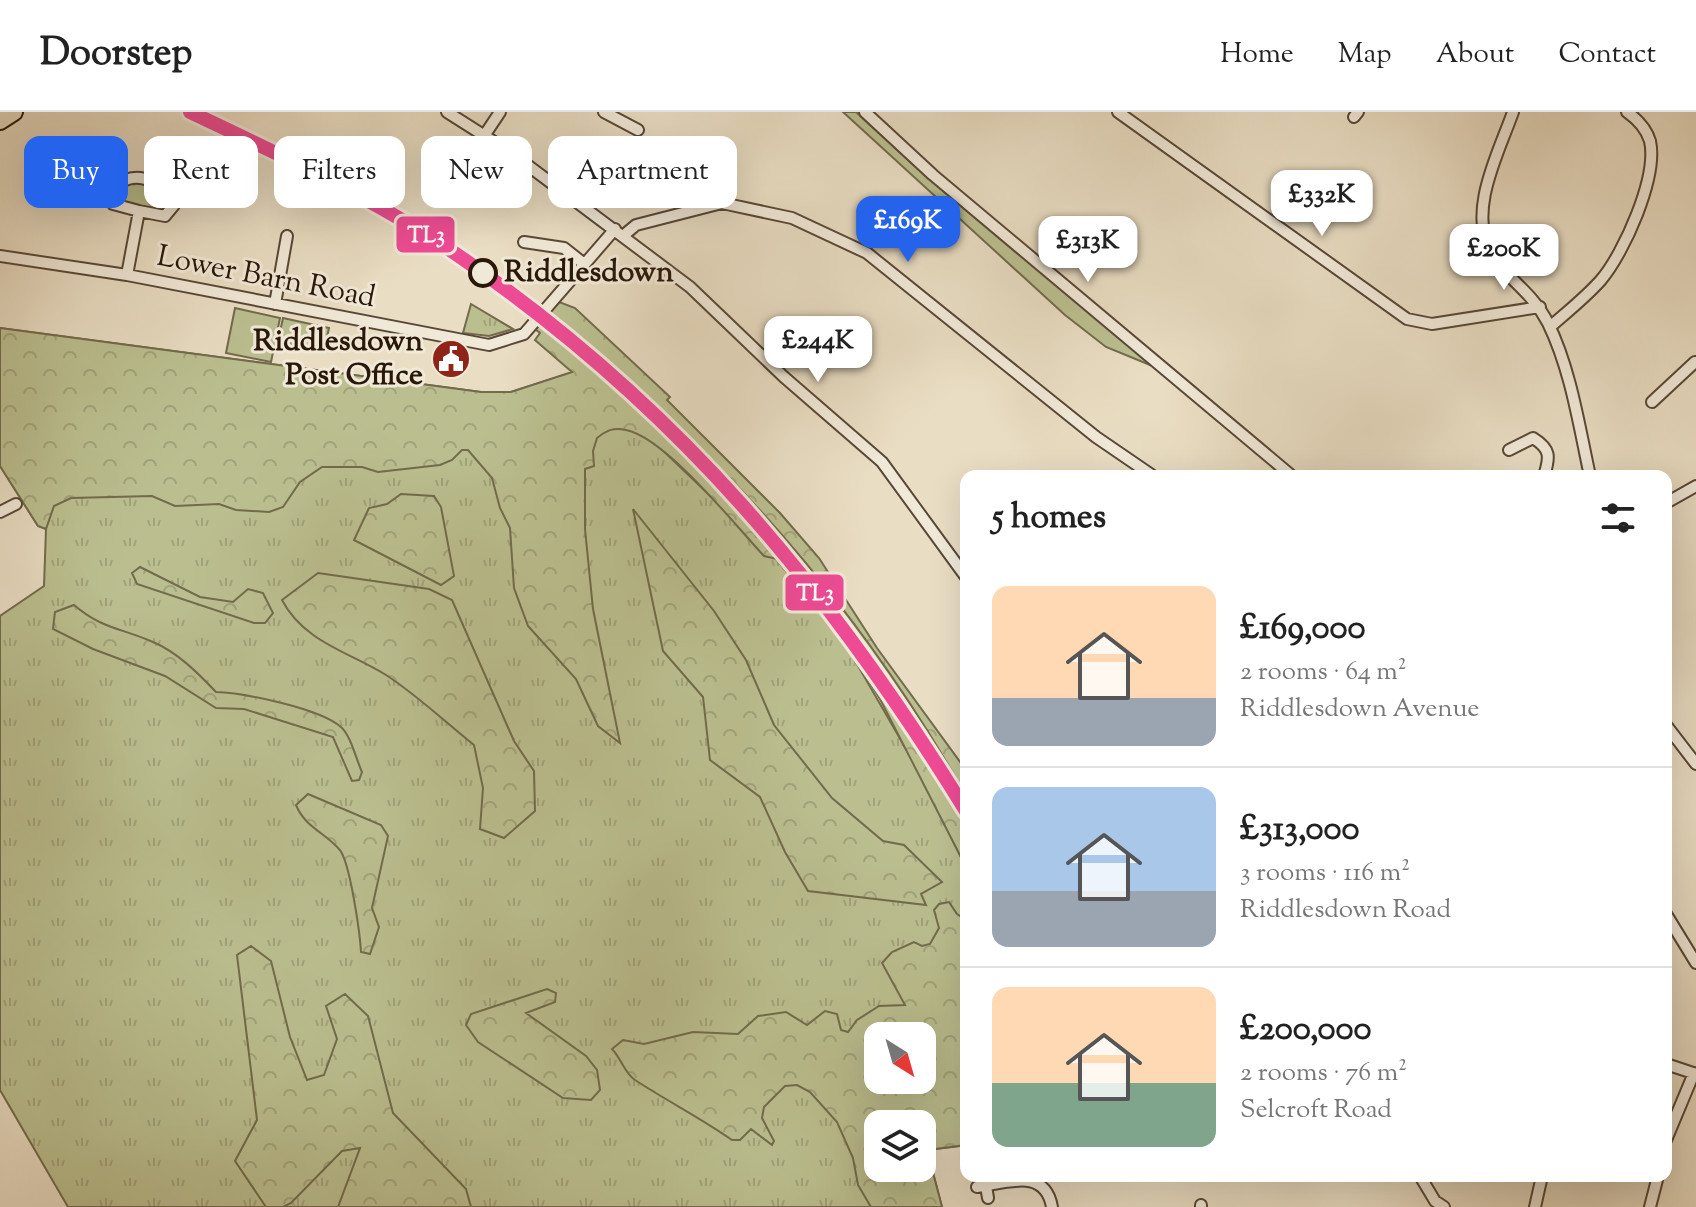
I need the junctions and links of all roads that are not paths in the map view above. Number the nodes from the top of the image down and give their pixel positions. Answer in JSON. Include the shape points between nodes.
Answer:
{"nodes":[{"id":1,"x":14,"y":112,"type":"edge"},
{"id":2,"x":447,"y":112,"type":"edge"},
{"id":3,"x":500,"y":112,"type":"edge"},
{"id":4,"x":604,"y":112,"type":"edge"},
{"id":5,"x":865,"y":112,"type":"edge"},
{"id":6,"x":1118,"y":112,"type":"edge"},
{"id":7,"x":1513,"y":112,"type":"edge"},
{"id":8,"x":1627,"y":112,"type":"edge"},
{"id":9,"x":0,"y":121,"type":"edge"},
{"id":10,"x":638,"y":130,"type":"dead end"},
{"id":11,"x":484,"y":136,"type":"joint"},
{"id":12,"x":532,"y":170,"type":"edge"},
{"id":13,"x":139,"y":211,"type":"junction"},
{"id":14,"x":620,"y":232,"type":"junction"},
{"id":15,"x":287,"y":236,"type":"dead end"},
{"id":16,"x":524,"y":242,"type":"dead end"},
{"id":17,"x":0,"y":256,"type":"edge"},
{"id":18,"x":583,"y":263,"type":"junction"},
{"id":19,"x":127,"y":275,"type":"junction"},
{"id":20,"x":275,"y":304,"type":"junction"},
{"id":21,"x":1540,"y":307,"type":"junction"},
{"id":22,"x":1550,"y":327,"type":"junction"},
{"id":23,"x":1696,"y":362,"type":"edge"},
{"id":24,"x":1652,"y":402,"type":"dead end"},
{"id":25,"x":1509,"y":450,"type":"dead end"},
{"id":26,"x":1144,"y":470,"type":"edge"},
{"id":27,"x":1285,"y":470,"type":"edge"},
{"id":28,"x":1546,"y":470,"type":"edge"},
{"id":29,"x":1589,"y":470,"type":"edge"},
{"id":30,"x":1696,"y":486,"type":"edge"},
{"id":31,"x":1672,"y":500,"type":"edge"},
{"id":32,"x":16,"y":504,"type":"dead end"},
{"id":33,"x":0,"y":512,"type":"edge"},
{"id":34,"x":960,"y":569,"type":"edge"},
{"id":35,"x":1672,"y":733,"type":"edge"},
{"id":36,"x":1696,"y":764,"type":"edge"},
{"id":37,"x":1672,"y":924,"type":"edge"},
{"id":38,"x":1696,"y":963,"type":"edge"},
{"id":39,"x":1672,"y":1066,"type":"edge"},
{"id":40,"x":1695,"y":1074,"type":"edge"},
{"id":41,"x":1672,"y":1126,"type":"edge"},
{"id":42,"x":1016,"y":1182,"type":"edge"},
{"id":43,"x":1038,"y":1182,"type":"edge"},
{"id":44,"x":1424,"y":1182,"type":"edge"},
{"id":45,"x":1541,"y":1182,"type":"edge"},
{"id":46,"x":1656,"y":1182,"type":"edge"},
{"id":47,"x":988,"y":1198,"type":"dead end"},
{"id":48,"x":1052,"y":1207,"type":"edge"},
{"id":49,"x":1444,"y":1207,"type":"edge"},
{"id":50,"x":1535,"y":1207,"type":"edge"},
{"id":51,"x":1650,"y":1207,"type":"edge"}],
"edges":[{"from":1,"to":9,"type":"main road"},
{"from":2,"to":11,"type":"street"},
{"from":3,"to":11,"type":"street"},
{"from":4,"to":10,"type":"street"},
{"from":5,"to":27,"type":"street"},
{"from":6,"to":21,"type":"street","via":[[1407,319],[1432,324]]},
{"from":7,"to":21,"type":"street","via":[[1489,177],[1484,234],[1491,253]]},
{"from":8,"to":22,"type":"street","via":[[1640,121],[1650,140],[1637,210],[1620,252],[1601,280]]},
{"from":12,"to":14,"type":"street"},
{"from":13,"to":13,"type":"street","via":[[113,204],[114,187],[126,180],[152,180],[174,205],[165,216]]},
{"from":13,"to":19,"type":"street"},
{"from":14,"to":18,"type":"street","name":"Lower Barn Road"},
{"from":14,"to":26,"type":"street","via":[[722,203],[792,218],[867,253]]},
{"from":14,"to":34,"type":"street","via":[[690,287],[882,462]]},
{"from":15,"to":20,"type":"street"},
{"from":16,"to":18,"type":"street","via":[[564,248]]},
{"from":17,"to":19,"type":"street","name":"Lower Barn Road"},
{"from":18,"to":20,"type":"street","name":"Lower Barn Road","via":[[524,334],[489,345]]},
{"from":19,"to":20,"type":"street","name":"Lower Barn Road"},
{"from":21,"to":22,"type":"street"},
{"from":22,"to":29,"type":"street"},
{"from":23,"to":24,"type":"street"},
{"from":25,"to":28,"type":"street","via":[[1533,438],[1545,446],[1550,459]]},
{"from":30,"to":31,"type":"street"},
{"from":32,"to":33,"type":"street"},
{"from":35,"to":36,"type":"street"},
{"from":37,"to":38,"type":"street"},
{"from":39,"to":40,"type":"street"},
{"from":40,"to":41,"type":"street"},
{"from":42,"to":47,"type":"street","via":[[981,1186]]},
{"from":43,"to":48,"type":"street"},
{"from":44,"to":49,"type":"street"},
{"from":45,"to":50,"type":"street"},
{"from":46,"to":51,"type":"street"}]}
